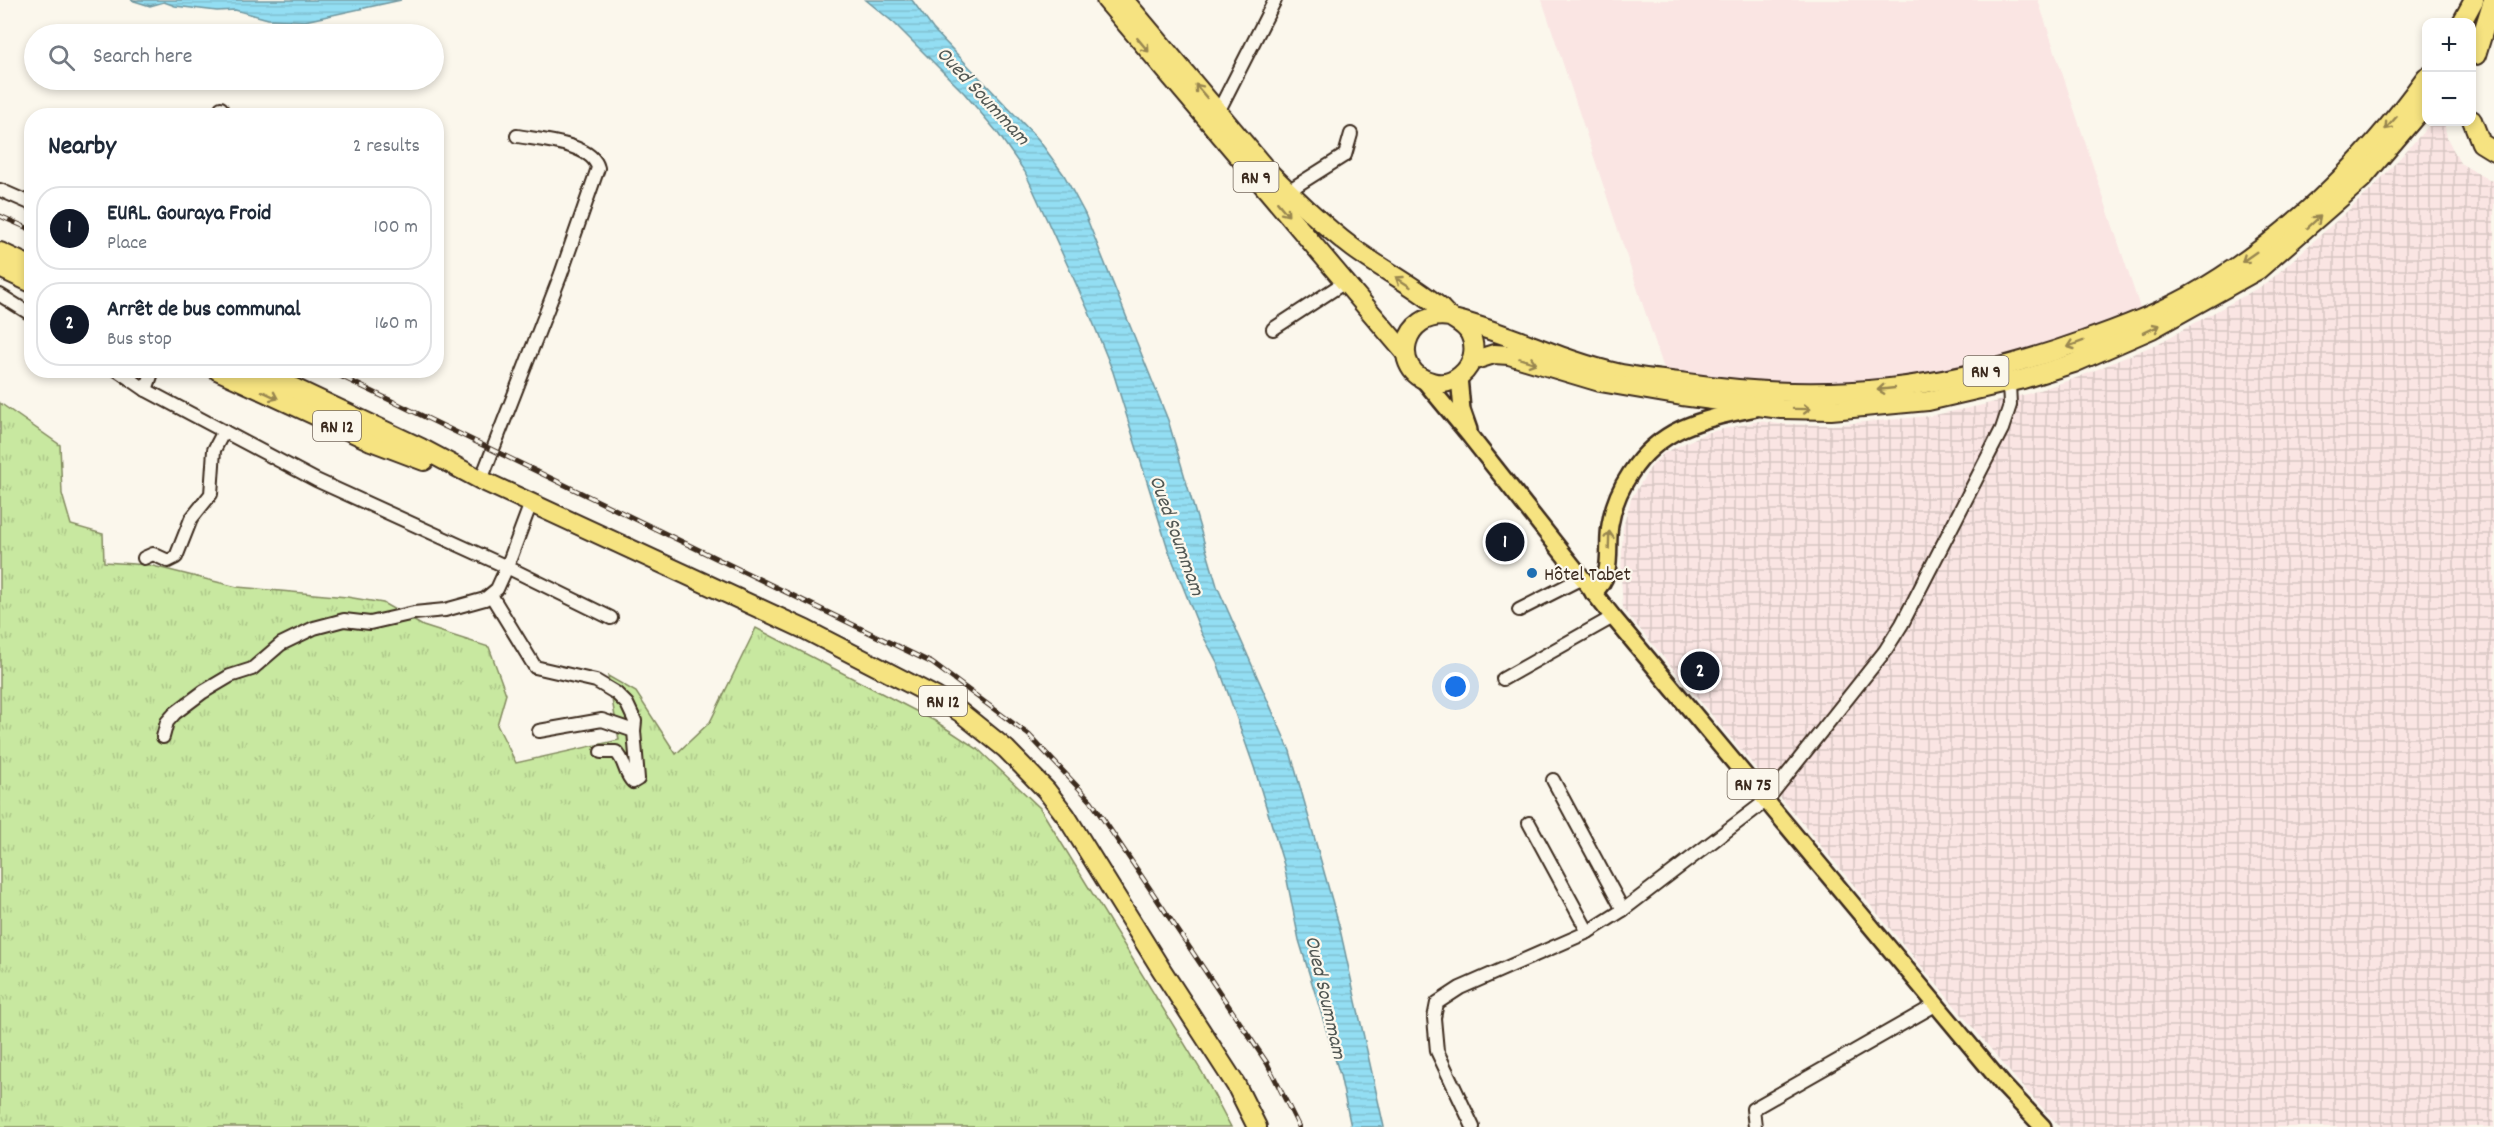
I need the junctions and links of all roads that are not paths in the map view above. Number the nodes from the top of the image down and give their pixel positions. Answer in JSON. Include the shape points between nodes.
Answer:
{"nodes":[{"id":1,"x":1106,"y":0,"type":"edge"},
{"id":2,"x":1124,"y":0,"type":"edge"},
{"id":3,"x":1275,"y":0,"type":"edge"},
{"id":4,"x":2474,"y":0,"type":"edge"},
{"id":5,"x":2493,"y":0,"type":"edge"},
{"id":6,"x":2464,"y":18,"type":"edge"},
{"id":7,"x":2494,"y":20,"type":"edge"},
{"id":8,"x":2476,"y":46,"type":"edge"},
{"id":9,"x":2476,"y":49,"type":"edge"},
{"id":10,"x":2422,"y":84,"type":"edge"},
{"id":11,"x":2422,"y":110,"type":"edge"},
{"id":12,"x":1218,"y":112,"type":"junction"},
{"id":13,"x":2474,"y":126,"type":"edge"},
{"id":14,"x":1351,"y":135,"type":"dead end"},
{"id":15,"x":517,"y":136,"type":"dead end"},
{"id":16,"x":2494,"y":151,"type":"edge"},
{"id":17,"x":0,"y":190,"type":"edge"},
{"id":18,"x":1288,"y":191,"type":"junction"},
{"id":19,"x":24,"y":200,"type":"edge"},
{"id":20,"x":0,"y":252,"type":"edge"},
{"id":21,"x":24,"y":263,"type":"edge"},
{"id":22,"x":0,"y":268,"type":"edge"},
{"id":23,"x":24,"y":279,"type":"edge"},
{"id":24,"x":1345,"y":282,"type":"junction"},
{"id":25,"x":0,"y":296,"type":"edge"},
{"id":26,"x":24,"y":310,"type":"edge"},
{"id":27,"x":1453,"y":318,"type":"junction"},
{"id":28,"x":1273,"y":329,"type":"dead end"},
{"id":29,"x":1406,"y":354,"type":"junction"},
{"id":30,"x":1472,"y":361,"type":"junction"},
{"id":31,"x":1459,"y":377,"type":"junction"},
{"id":32,"x":129,"y":378,"type":"edge"},
{"id":33,"x":150,"y":378,"type":"edge"},
{"id":34,"x":234,"y":378,"type":"edge"},
{"id":35,"x":273,"y":378,"type":"edge"},
{"id":36,"x":1422,"y":378,"type":"junction"},
{"id":37,"x":2009,"y":383,"type":"junction"},
{"id":38,"x":146,"y":390,"type":"junction"},
{"id":39,"x":1763,"y":407,"type":"junction"},
{"id":40,"x":224,"y":431,"type":"junction"},
{"id":41,"x":1470,"y":436,"type":"junction"},
{"id":42,"x":461,"y":470,"type":"junction"},
{"id":43,"x":481,"y":480,"type":"junction"},
{"id":44,"x":531,"y":503,"type":"junction"},
{"id":45,"x":144,"y":558,"type":"dead end"},
{"id":46,"x":507,"y":567,"type":"junction"},
{"id":47,"x":1582,"y":578,"type":"junction"},
{"id":48,"x":1593,"y":593,"type":"junction"},
{"id":49,"x":491,"y":595,"type":"junction"},
{"id":50,"x":1520,"y":610,"type":"dead end"},
{"id":51,"x":1613,"y":617,"type":"junction"},
{"id":52,"x":611,"y":618,"type":"dead end"},
{"id":53,"x":1503,"y":679,"type":"dead end"},
{"id":54,"x":539,"y":731,"type":"dead end"},
{"id":55,"x":633,"y":731,"type":"junction"},
{"id":56,"x":163,"y":737,"type":"dead end"},
{"id":57,"x":601,"y":752,"type":"dead end"},
{"id":58,"x":1554,"y":780,"type":"dead end"},
{"id":59,"x":1767,"y":800,"type":"junction"},
{"id":60,"x":1529,"y":823,"type":"dead end"},
{"id":61,"x":1623,"y":910,"type":"junction"},
{"id":62,"x":1588,"y":932,"type":"junction"},
{"id":63,"x":1937,"y":1004,"type":"junction"},
{"id":64,"x":1257,"y":1127,"type":"edge"},
{"id":65,"x":1473,"y":1127,"type":"edge"},
{"id":66,"x":1755,"y":1127,"type":"edge"},
{"id":67,"x":2043,"y":1127,"type":"edge"}],
"edges":[{"from":1,"to":24,"type":"highway","number":"RN 9","one_way":true},
{"from":12,"to":2,"type":"highway","number":"RN 9","one_way":true},
{"from":3,"to":12,"type":"street"},
{"from":4,"to":6,"type":"highway"},
{"from":5,"to":8,"type":"highway"},
{"from":7,"to":9,"type":"highway"},
{"from":10,"to":27,"type":"highway","number":"RN 9","one_way":true,"via":[[2345,173],[2249,258],[2187,297],[2142,318],[2060,349],[1977,373],[1924,384],[1837,393],[1737,390],[1618,373]]},
{"from":37,"to":11,"type":"highway","number":"RN 9","one_way":true,"via":[[2074,363],[2152,329],[2258,270],[2362,179]]},
{"from":12,"to":18,"type":"highway","number":"RN 9"},
{"from":13,"to":16,"type":"highway","via":[[2481,143]]},
{"from":14,"to":18,"type":"street","via":[[1345,155]]},
{"from":15,"to":43,"type":"street","via":[[582,149],[596,160],[598,168]]},
{"from":17,"to":19,"type":"street"},
{"from":27,"to":18,"type":"highway","number":"RN 9","one_way":true,"via":[[1351,246]]},
{"from":20,"to":21,"type":"highway"},
{"from":22,"to":23,"type":"highway"},
{"from":24,"to":28,"type":"street"},
{"from":24,"to":29,"type":"highway","number":"RN 9"},
{"from":25,"to":26,"type":"street"},
{"from":27,"to":29,"type":"highway","via":[[1440,315],[1421,320],[1408,335]]},
{"from":27,"to":30,"type":"highway","via":[[1470,334]]},
{"from":29,"to":36,"type":"highway","via":[[1408,363]]},
{"from":30,"to":31,"type":"highway"},
{"from":30,"to":39,"type":"highway","number":"RN 9","one_way":true,"via":[[1509,354],[1600,382]]},
{"from":31,"to":36,"type":"highway","via":[[1441,383]]},
{"from":31,"to":41,"type":"main road","number":"RN 75","via":[[1462,410]]},
{"from":32,"to":38,"type":"street"},
{"from":33,"to":38,"type":"street"},
{"from":34,"to":42,"type":"highway","number":"RN 12","one_way":true,"via":[[371,441],[440,468]]},
{"from":35,"to":42,"type":"highway","number":"RN 12"},
{"from":36,"to":41,"type":"main road","number":"RN 75"},
{"from":39,"to":37,"type":"highway","number":"RN 9","one_way":true,"via":[[1831,410],[1884,406],[1928,401]]},
{"from":37,"to":59,"type":"street","via":[[2010,405],[2002,429],[1902,624],[1886,651]]},
{"from":38,"to":40,"type":"street"},
{"from":48,"to":39,"type":"main road","one_way":true,"via":[[1608,573],[1610,525],[1619,494],[1647,450],[1702,420]]},
{"from":40,"to":45,"type":"street","via":[[214,450],[211,494],[191,519],[176,557],[168,561],[153,554]]},
{"from":40,"to":46,"type":"street","via":[[316,480]]},
{"from":41,"to":47,"type":"main road","number":"RN 75"},
{"from":42,"to":43,"type":"highway","number":"RN 12"},
{"from":43,"to":44,"type":"highway","number":"RN 12"},
{"from":44,"to":46,"type":"street"},
{"from":44,"to":64,"type":"highway","number":"RN 12","via":[[806,630],[936,697],[992,736],[1066,816],[1236,1085]]},
{"from":46,"to":49,"type":"street"},
{"from":46,"to":52,"type":"street"},
{"from":47,"to":48,"type":"main road","number":"RN 75"},
{"from":47,"to":50,"type":"street"},
{"from":48,"to":51,"type":"main road","number":"RN 75"},
{"from":49,"to":55,"type":"street","via":[[534,667],[606,686],[627,704],[633,714]]},
{"from":49,"to":56,"type":"street","via":[[445,610],[370,623],[344,620],[314,628],[281,644],[252,669],[230,676],[203,692],[167,722]]},
{"from":51,"to":53,"type":"street"},
{"from":51,"to":59,"type":"main road","number":"RN 75"},
{"from":54,"to":55,"type":"street","via":[[602,720]]},
{"from":55,"to":57,"type":"street","via":[[636,780],[629,778],[616,753]]},
{"from":58,"to":61,"type":"street"},
{"from":59,"to":61,"type":"street"},
{"from":59,"to":63,"type":"main road","number":"RN 75"},
{"from":60,"to":62,"type":"street"},
{"from":61,"to":62,"type":"street"},
{"from":62,"to":65,"type":"street","via":[[1460,988],[1437,1003],[1437,1050]]},
{"from":63,"to":66,"type":"street","via":[[1753,1109]]},
{"from":63,"to":67,"type":"main road","number":"RN 75"}]}
